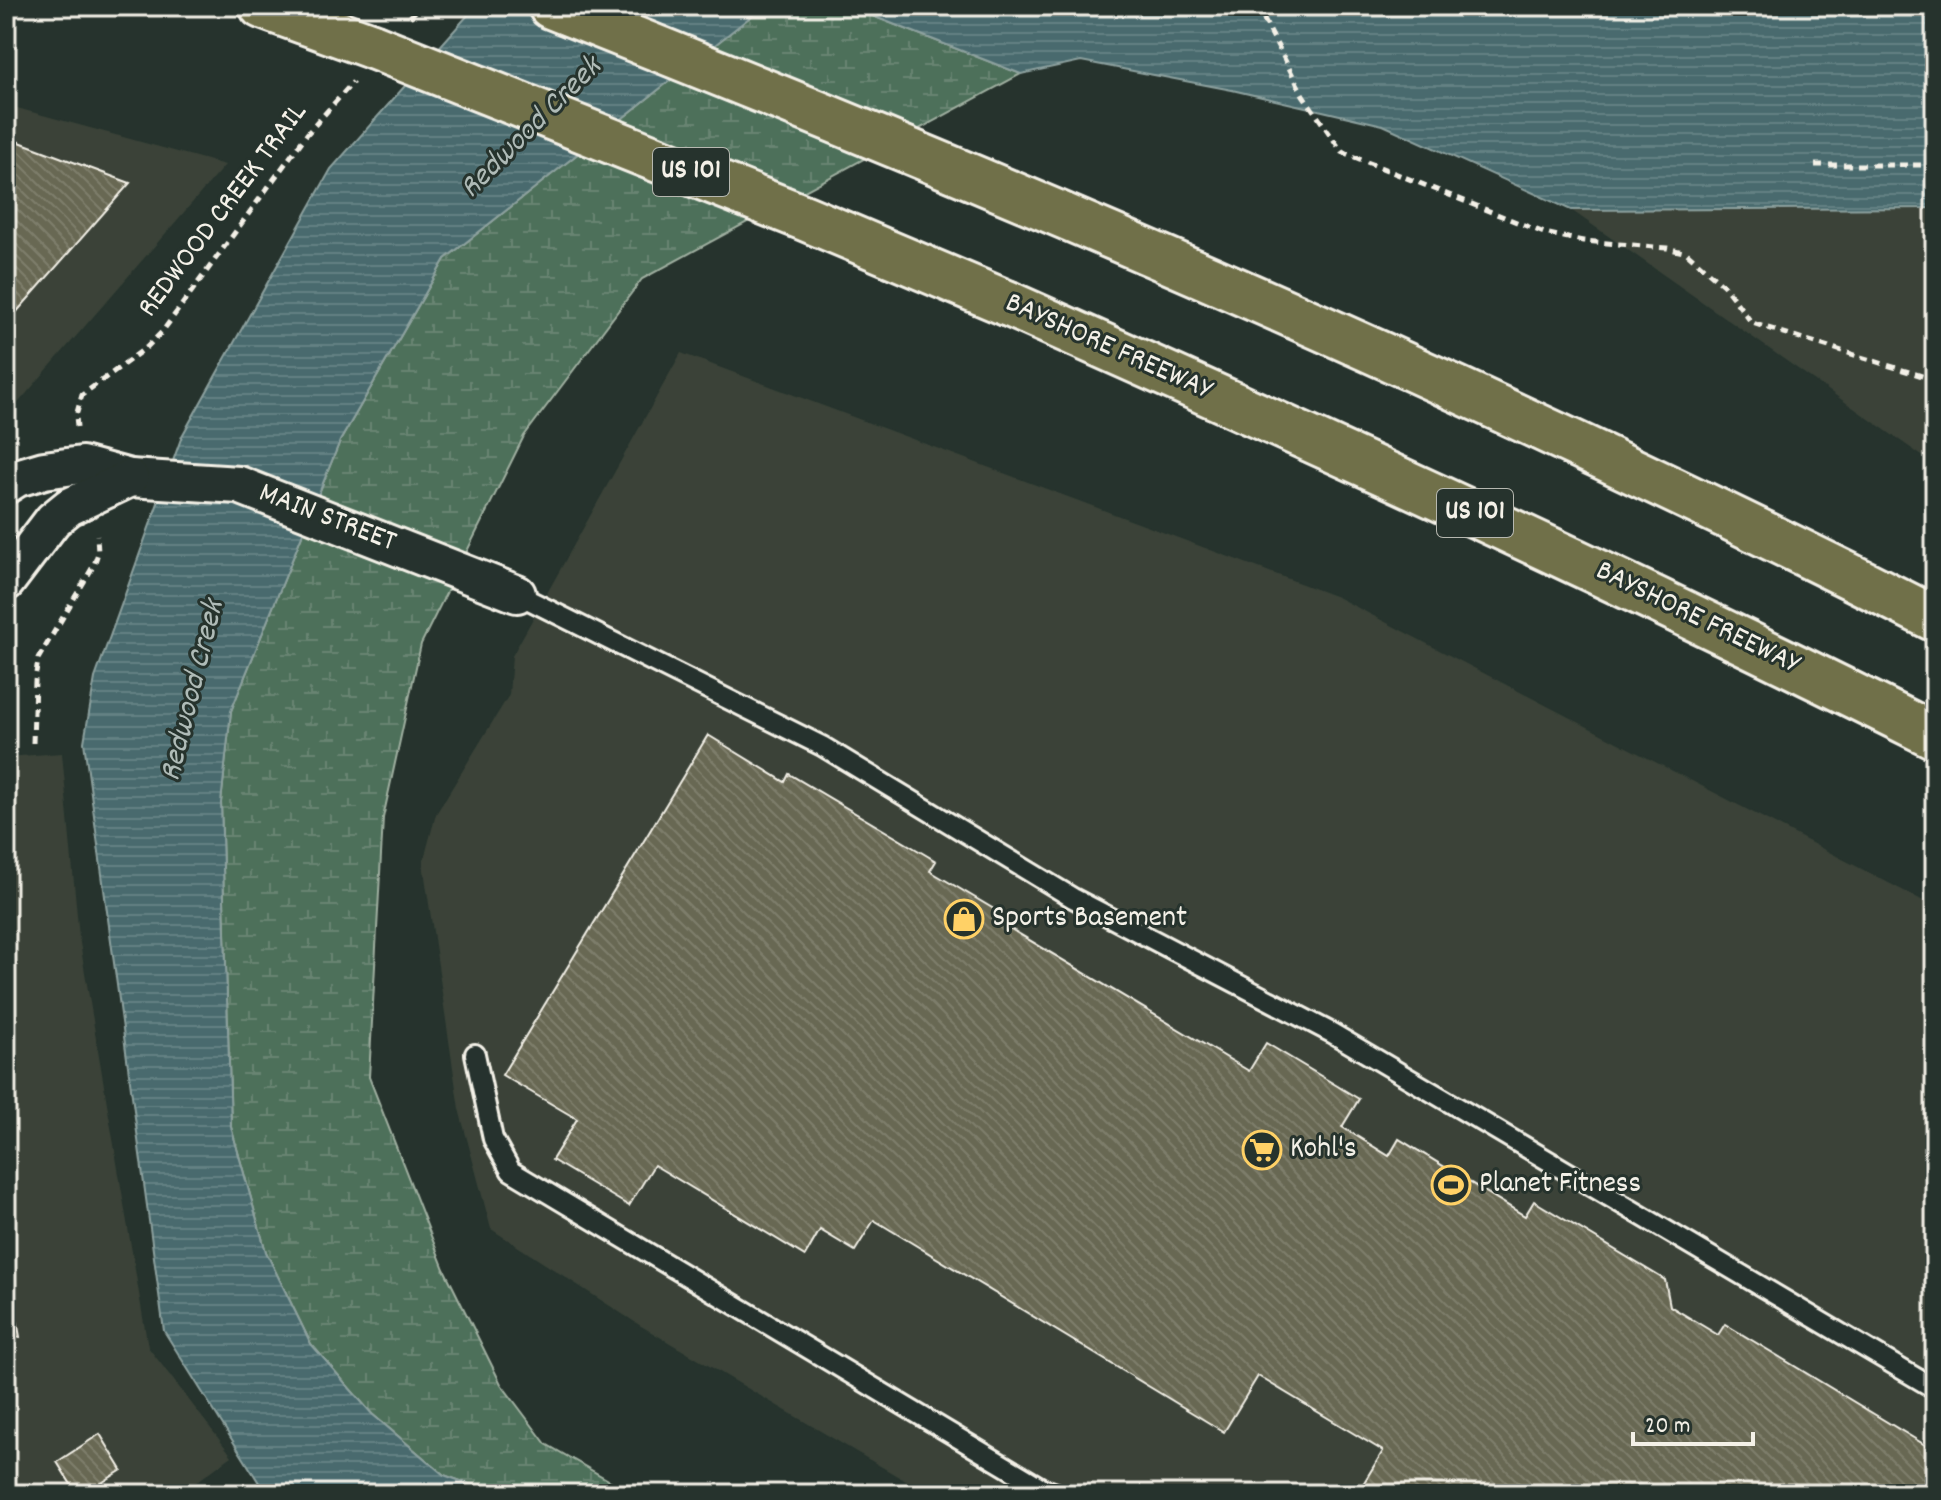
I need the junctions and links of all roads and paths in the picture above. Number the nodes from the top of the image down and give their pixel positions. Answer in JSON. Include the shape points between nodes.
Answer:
{"nodes":[{"id":1,"x":262,"y":6,"type":"edge"},
{"id":2,"x":420,"y":6,"type":"edge"},
{"id":3,"x":551,"y":6,"type":"edge"},
{"id":4,"x":1257,"y":6,"type":"edge"},
{"id":5,"x":410,"y":18,"type":"dead end"},
{"id":6,"x":365,"y":61,"type":"junction"},
{"id":7,"x":1815,"y":165,"type":"dead end"},
{"id":8,"x":1935,"y":165,"type":"edge"},
{"id":9,"x":1935,"y":380,"type":"edge"},
{"id":10,"x":77,"y":429,"type":"dead end"},
{"id":11,"x":146,"y":479,"type":"junction"},
{"id":12,"x":6,"y":485,"type":"edge"},
{"id":13,"x":95,"y":528,"type":"dead end"},
{"id":14,"x":6,"y":582,"type":"edge"},
{"id":15,"x":517,"y":594,"type":"joint"},
{"id":16,"x":1935,"y":619,"type":"edge"},
{"id":17,"x":1935,"y":736,"type":"edge"},
{"id":18,"x":33,"y":743,"type":"dead end"},
{"id":19,"x":475,"y":1054,"type":"dead end"},
{"id":20,"x":1935,"y":1389,"type":"edge"},
{"id":21,"x":1059,"y":1494,"type":"edge"}],
"edges":[{"from":1,"to":6,"type":"highway","name":"BAYSHORE FREEWAY","number":"US 101"},
{"from":2,"to":5,"type":"path"},
{"from":3,"to":16,"type":"highway","via":[[1083,222],[1336,332]]},
{"from":4,"to":9,"type":"path","via":[[1303,95],[1342,152],[1544,233],[1687,253],[1724,286],[1752,323]]},
{"from":6,"to":10,"type":"path","name":"REDWOOD CREEK TRAIL","via":[[162,332],[82,395]]},
{"from":6,"to":17,"type":"highway","name":"BAYSHORE FREEWAY","number":"US 101","bridge":true,"via":[[791,212],[1009,304],[1515,532]]},
{"from":7,"to":8,"type":"path"},
{"from":11,"to":12,"type":"street","name":"MAIN STREET","via":[[82,465],[44,470]]},
{"from":11,"to":14,"type":"street","name":"MAIN STREET","via":[[69,507]]},
{"from":11,"to":15,"type":"street","name":"MAIN STREET","via":[[239,485]]},
{"from":13,"to":18,"type":"path","via":[[94,565],[38,659]]},
{"from":15,"to":20,"type":"lane","via":[[822,746],[1073,898],[1332,1033]]},
{"from":19,"to":21,"type":"lane","via":[[493,1139],[511,1171]]}]}
